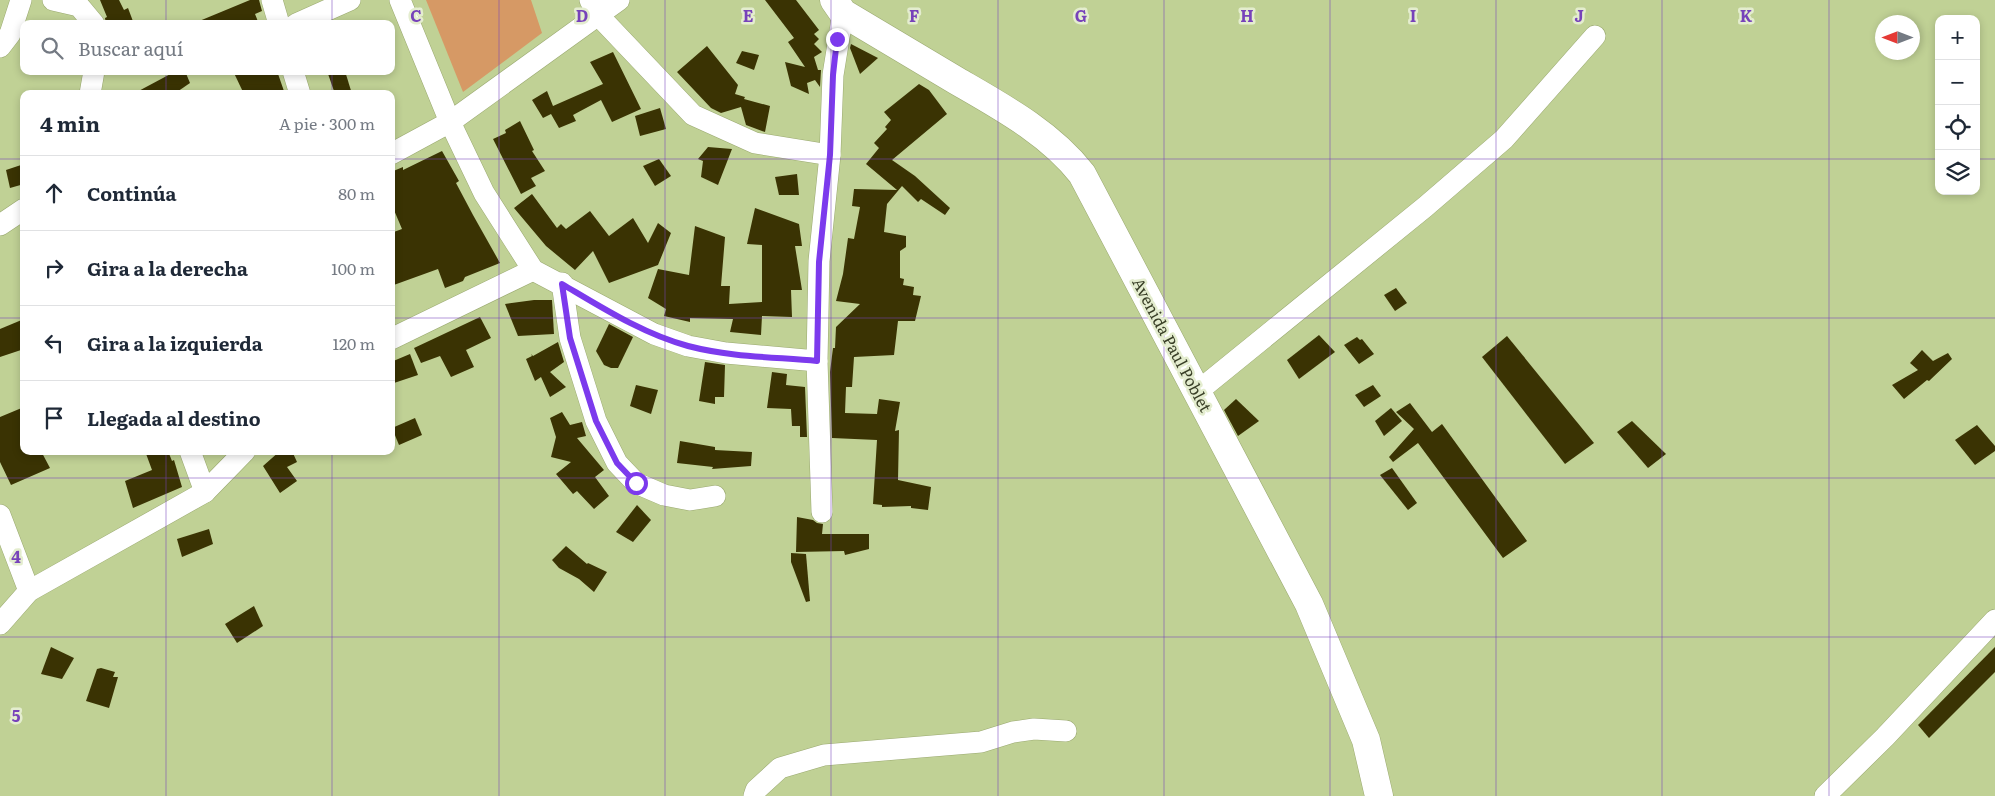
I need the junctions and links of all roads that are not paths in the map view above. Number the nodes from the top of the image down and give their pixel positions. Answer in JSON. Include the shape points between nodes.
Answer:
{"nodes":[{"id":1,"x":22,"y":0,"type":"edge"},
{"id":2,"x":53,"y":0,"type":"edge"},
{"id":3,"x":272,"y":0,"type":"edge"},
{"id":4,"x":350,"y":0,"type":"edge"},
{"id":5,"x":400,"y":0,"type":"edge"},
{"id":6,"x":619,"y":0,"type":"edge"},
{"id":7,"x":838,"y":7,"type":"edge"},
{"id":8,"x":594,"y":8,"type":"edge"},
{"id":9,"x":91,"y":20,"type":"edge"},
{"id":10,"x":278,"y":20,"type":"edge"},
{"id":11,"x":305,"y":20,"type":"edge"},
{"id":12,"x":1594,"y":36,"type":"dead end"},
{"id":13,"x":0,"y":47,"type":"edge"},
{"id":14,"x":93,"y":75,"type":"edge"},
{"id":15,"x":294,"y":75,"type":"edge"},
{"id":16,"x":91,"y":90,"type":"edge"},
{"id":17,"x":299,"y":90,"type":"edge"},
{"id":18,"x":450,"y":122,"type":"junction"},
{"id":19,"x":395,"y":152,"type":"edge"},
{"id":20,"x":830,"y":155,"type":"junction"},
{"id":21,"x":20,"y":211,"type":"edge"},
{"id":22,"x":0,"y":225,"type":"edge"},
{"id":23,"x":533,"y":270,"type":"junction"},
{"id":24,"x":562,"y":284,"type":"junction"},
{"id":25,"x":395,"y":337,"type":"edge"},
{"id":26,"x":817,"y":361,"type":"junction"},
{"id":27,"x":1197,"y":392,"type":"junction"},
{"id":28,"x":191,"y":455,"type":"edge"},
{"id":29,"x":241,"y":455,"type":"edge"},
{"id":30,"x":205,"y":492,"type":"junction"},
{"id":31,"x":715,"y":496,"type":"dead end"},
{"id":32,"x":822,"y":512,"type":"dead end"},
{"id":33,"x":0,"y":515,"type":"edge"},
{"id":34,"x":29,"y":591,"type":"junction"},
{"id":35,"x":1995,"y":620,"type":"edge"},
{"id":36,"x":0,"y":624,"type":"edge"},
{"id":37,"x":1066,"y":730,"type":"dead end"},
{"id":38,"x":754,"y":796,"type":"edge"},
{"id":39,"x":1379,"y":796,"type":"edge"},
{"id":40,"x":1825,"y":796,"type":"edge"}],
"edges":[{"from":1,"to":13,"type":"street","via":[[10,34]]},
{"from":2,"to":9,"type":"street","via":[[79,6]]},
{"from":3,"to":10,"type":"street"},
{"from":4,"to":11,"type":"street"},
{"from":5,"to":18,"type":"street"},
{"from":6,"to":8,"type":"street"},
{"from":7,"to":20,"type":"street"},
{"from":7,"to":27,"type":"main road","name":"Avenida Paul Poblet","via":[[995,103],[1068,156],[1082,174]]},
{"from":8,"to":18,"type":"street"},
{"from":8,"to":20,"type":"street","via":[[692,116],[755,144]]},
{"from":12,"to":27,"type":"street","via":[[1504,139]]},
{"from":14,"to":16,"type":"street"},
{"from":15,"to":17,"type":"street"},
{"from":18,"to":19,"type":"street"},
{"from":18,"to":23,"type":"street","via":[[484,193]]},
{"from":20,"to":26,"type":"street","via":[[819,262]]},
{"from":21,"to":22,"type":"street"},
{"from":23,"to":24,"type":"street"},
{"from":23,"to":25,"type":"street"},
{"from":24,"to":26,"type":"street","via":[[654,334],[688,346],[726,353]]},
{"from":24,"to":31,"type":"street","via":[[573,347],[596,421],[617,463],[636,483],[664,495],[690,500]]},
{"from":26,"to":32,"type":"street"},
{"from":27,"to":39,"type":"main road","name":"Avenida Paul Poblet","via":[[1309,604],[1366,740]]},
{"from":28,"to":30,"type":"street"},
{"from":29,"to":30,"type":"street"},
{"from":30,"to":34,"type":"street"},
{"from":33,"to":34,"type":"street"},
{"from":34,"to":36,"type":"street"},
{"from":35,"to":40,"type":"street","via":[[1885,738]]},
{"from":37,"to":38,"type":"street","via":[[1034,729],[980,742],[824,754],[780,768],[756,790]]}]}
